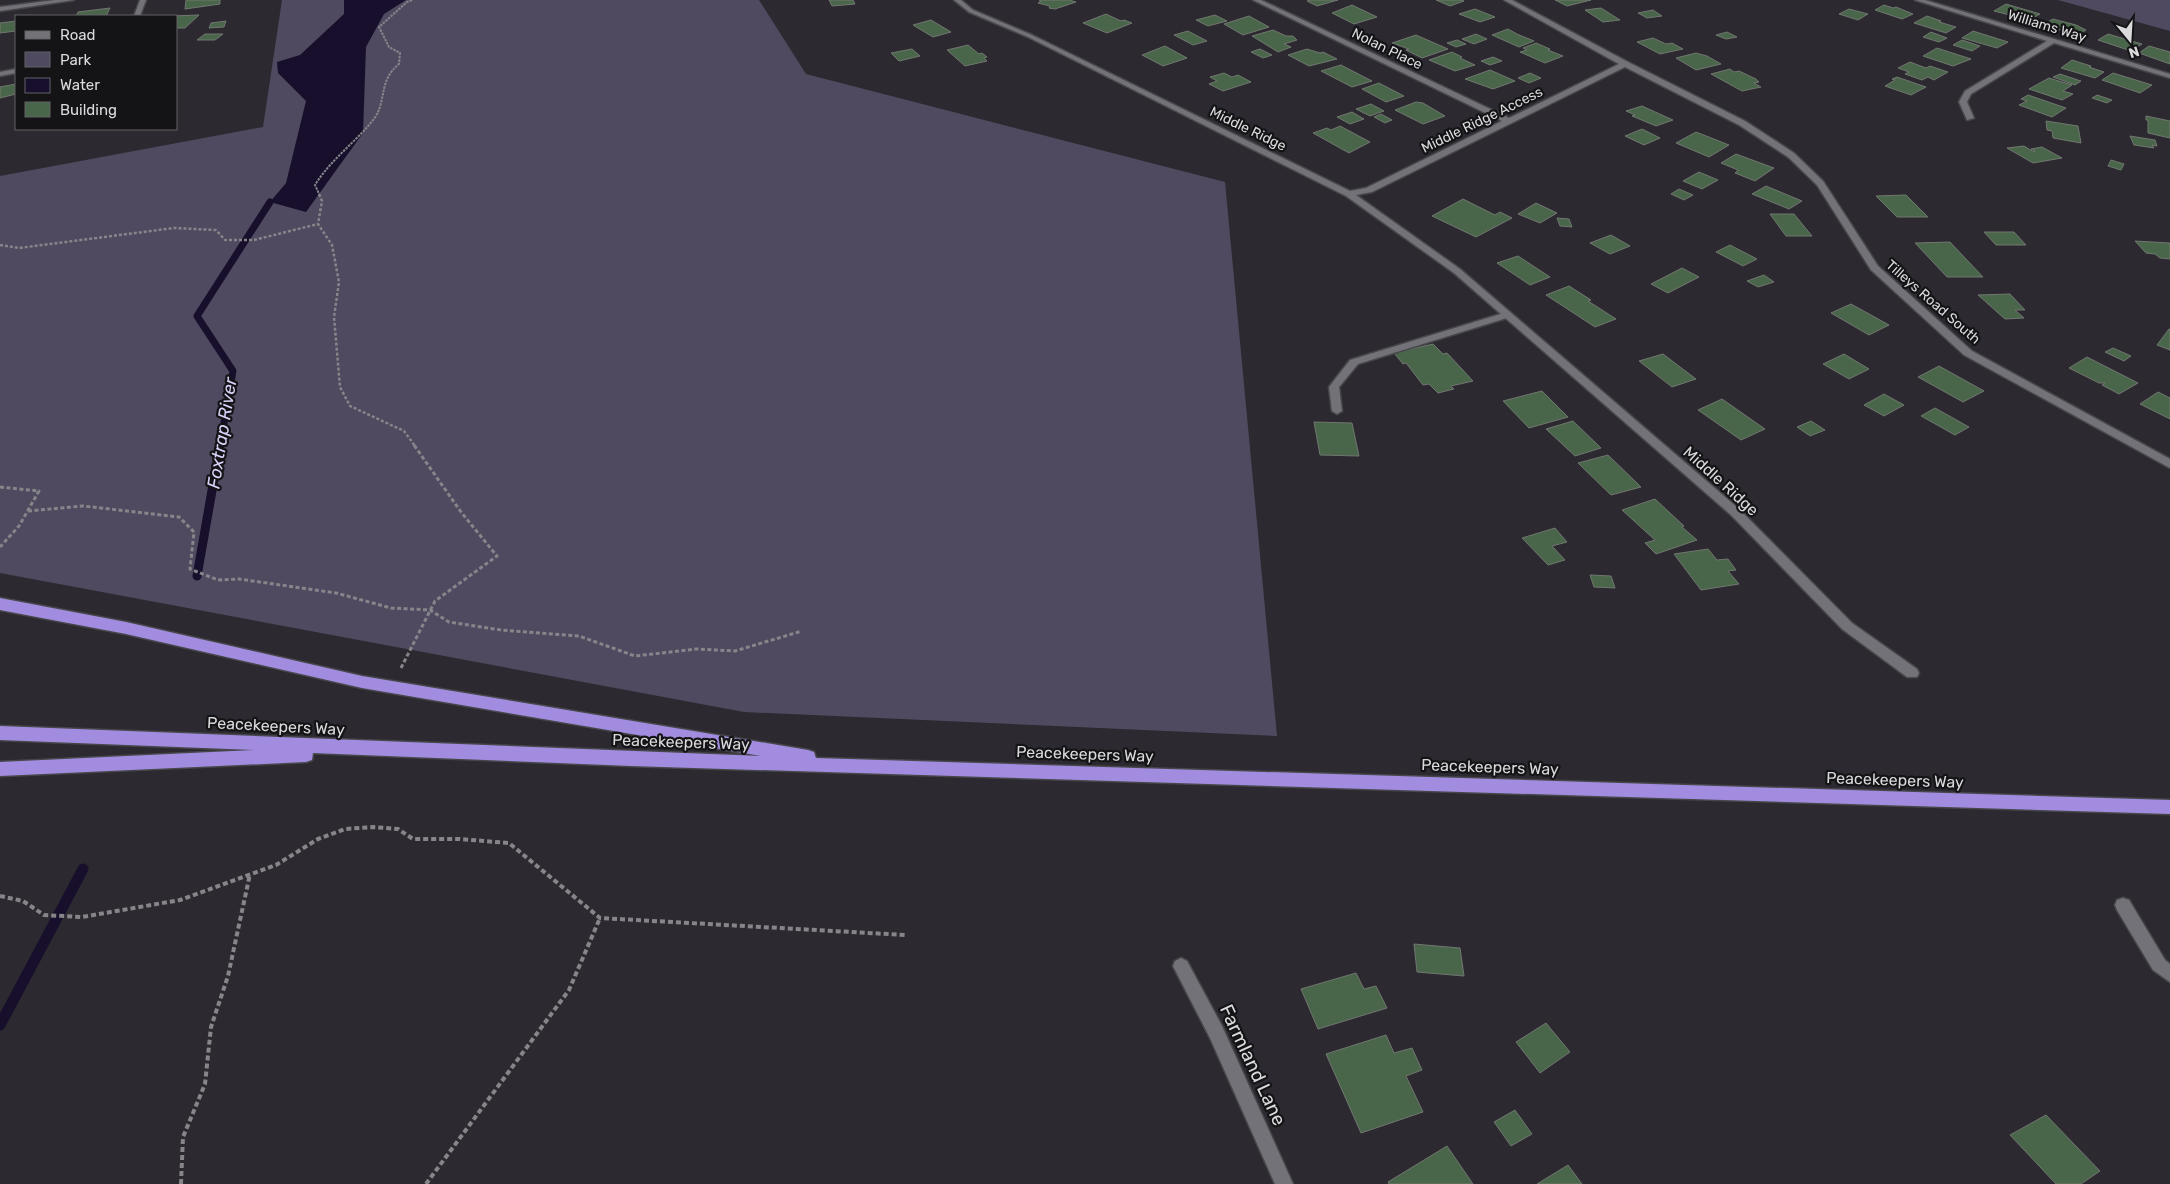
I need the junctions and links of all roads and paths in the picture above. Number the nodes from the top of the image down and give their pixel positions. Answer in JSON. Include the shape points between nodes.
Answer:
{"nodes":[{"id":1,"x":71,"y":0,"type":"edge"},
{"id":2,"x":143,"y":0,"type":"edge"},
{"id":3,"x":413,"y":0,"type":"edge"},
{"id":4,"x":957,"y":0,"type":"edge"},
{"id":5,"x":1256,"y":0,"type":"edge"},
{"id":6,"x":1507,"y":0,"type":"edge"},
{"id":7,"x":1918,"y":0,"type":"edge"},
{"id":8,"x":0,"y":9,"type":"edge"},
{"id":9,"x":137,"y":15,"type":"edge"},
{"id":10,"x":2052,"y":41,"type":"junction"},
{"id":11,"x":1626,"y":64,"type":"junction"},
{"id":12,"x":15,"y":71,"type":"edge"},
{"id":13,"x":0,"y":74,"type":"edge"},
{"id":14,"x":2170,"y":76,"type":"edge"},
{"id":15,"x":1970,"y":118,"type":"dead end"},
{"id":16,"x":1508,"y":121,"type":"junction"},
{"id":17,"x":1349,"y":194,"type":"junction"},
{"id":18,"x":318,"y":224,"type":"junction"},
{"id":19,"x":0,"y":245,"type":"edge"},
{"id":20,"x":1507,"y":315,"type":"junction"},
{"id":21,"x":1337,"y":411,"type":"dead end"},
{"id":22,"x":2170,"y":464,"type":"edge"},
{"id":23,"x":0,"y":487,"type":"edge"},
{"id":24,"x":28,"y":511,"type":"junction"},
{"id":25,"x":0,"y":547,"type":"edge"},
{"id":26,"x":0,"y":604,"type":"edge"},
{"id":27,"x":430,"y":610,"type":"junction"},
{"id":28,"x":802,"y":631,"type":"dead end"},
{"id":29,"x":1912,"y":673,"type":"dead end"},
{"id":30,"x":392,"y":687,"type":"junction"},
{"id":31,"x":0,"y":733,"type":"edge"},
{"id":32,"x":402,"y":750,"type":"junction"},
{"id":33,"x":866,"y":766,"type":"junction"},
{"id":34,"x":0,"y":769,"type":"edge"},
{"id":35,"x":2170,"y":807,"type":"edge"},
{"id":36,"x":250,"y":874,"type":"junction"},
{"id":37,"x":0,"y":896,"type":"edge"},
{"id":38,"x":2122,"y":905,"type":"dead end"},
{"id":39,"x":600,"y":918,"type":"junction"},
{"id":40,"x":905,"y":934,"type":"dead end"},
{"id":41,"x":1181,"y":966,"type":"dead end"},
{"id":42,"x":2170,"y":974,"type":"edge"},
{"id":43,"x":181,"y":1184,"type":"edge"},
{"id":44,"x":426,"y":1184,"type":"edge"},
{"id":45,"x":1284,"y":1184,"type":"edge"}],
"edges":[{"from":1,"to":8,"type":"street"},
{"from":2,"to":9,"type":"street"},
{"from":3,"to":18,"type":"path","via":[[379,27],[389,47],[400,53],[399,64],[388,72],[375,117],[326,167],[315,185],[322,201]]},
{"from":4,"to":17,"type":"street","name":"Middle Ridge","via":[[971,10]]},
{"from":5,"to":16,"type":"street","name":"Nolan Place"},
{"from":6,"to":11,"type":"street","name":"Tilleys Road South"},
{"from":7,"to":10,"type":"street","name":"Williams Way"},
{"from":10,"to":14,"type":"street","name":"Williams Way"},
{"from":10,"to":15,"type":"street","via":[[1968,94],[1964,102]]},
{"from":11,"to":16,"type":"street","name":"Middle Ridge Access"},
{"from":11,"to":22,"type":"street","name":"Tilleys Road South","via":[[1742,123],[1791,155],[1820,183],[1874,268],[1968,353]]},
{"from":12,"to":13,"type":"street"},
{"from":16,"to":17,"type":"street","name":"Middle Ridge Access","via":[[1369,190]]},
{"from":17,"to":20,"type":"street","name":"Middle Ridge","via":[[1457,271]]},
{"from":18,"to":19,"type":"path","via":[[254,240],[224,240],[216,230],[174,228],[19,248]]},
{"from":18,"to":27,"type":"path","via":[[332,245],[339,282],[334,317],[340,387],[350,406],[404,431],[461,512],[497,556],[435,601]]},
{"from":20,"to":21,"type":"street","via":[[1354,362],[1334,386]]},
{"from":20,"to":29,"type":"street","name":"Middle Ridge","via":[[1735,512],[1846,626]]},
{"from":23,"to":24,"type":"path","via":[[39,491]]},
{"from":24,"to":25,"type":"path"},
{"from":24,"to":27,"type":"path","via":[[84,506],[179,517],[194,532],[190,569],[218,580],[240,579],[336,593],[391,608]]},
{"from":26,"to":30,"type":"highway","via":[[126,628]]},
{"from":27,"to":28,"type":"path","via":[[449,622],[579,636],[635,656],[696,649],[735,651]]},
{"from":27,"to":30,"type":"path"},
{"from":30,"to":33,"type":"highway"},
{"from":31,"to":32,"type":"highway","name":"Peacekeepers Way"},
{"from":32,"to":33,"type":"highway","name":"Peacekeepers Way"},
{"from":32,"to":34,"type":"highway"},
{"from":33,"to":35,"type":"highway","name":"Peacekeepers Way"},
{"from":36,"to":37,"type":"path","via":[[180,900],[82,917],[44,915],[23,900]]},
{"from":36,"to":39,"type":"path","via":[[276,864],[318,839],[345,829],[398,829],[413,839],[509,843]]},
{"from":36,"to":43,"type":"path","via":[[228,976],[211,1027],[205,1084],[182,1137]]},
{"from":38,"to":42,"type":"street","via":[[2159,965]]},
{"from":39,"to":40,"type":"path"},
{"from":39,"to":44,"type":"path","via":[[569,990]]},
{"from":41,"to":45,"type":"street","name":"Farmland Lane","via":[[1216,1032]]}]}
